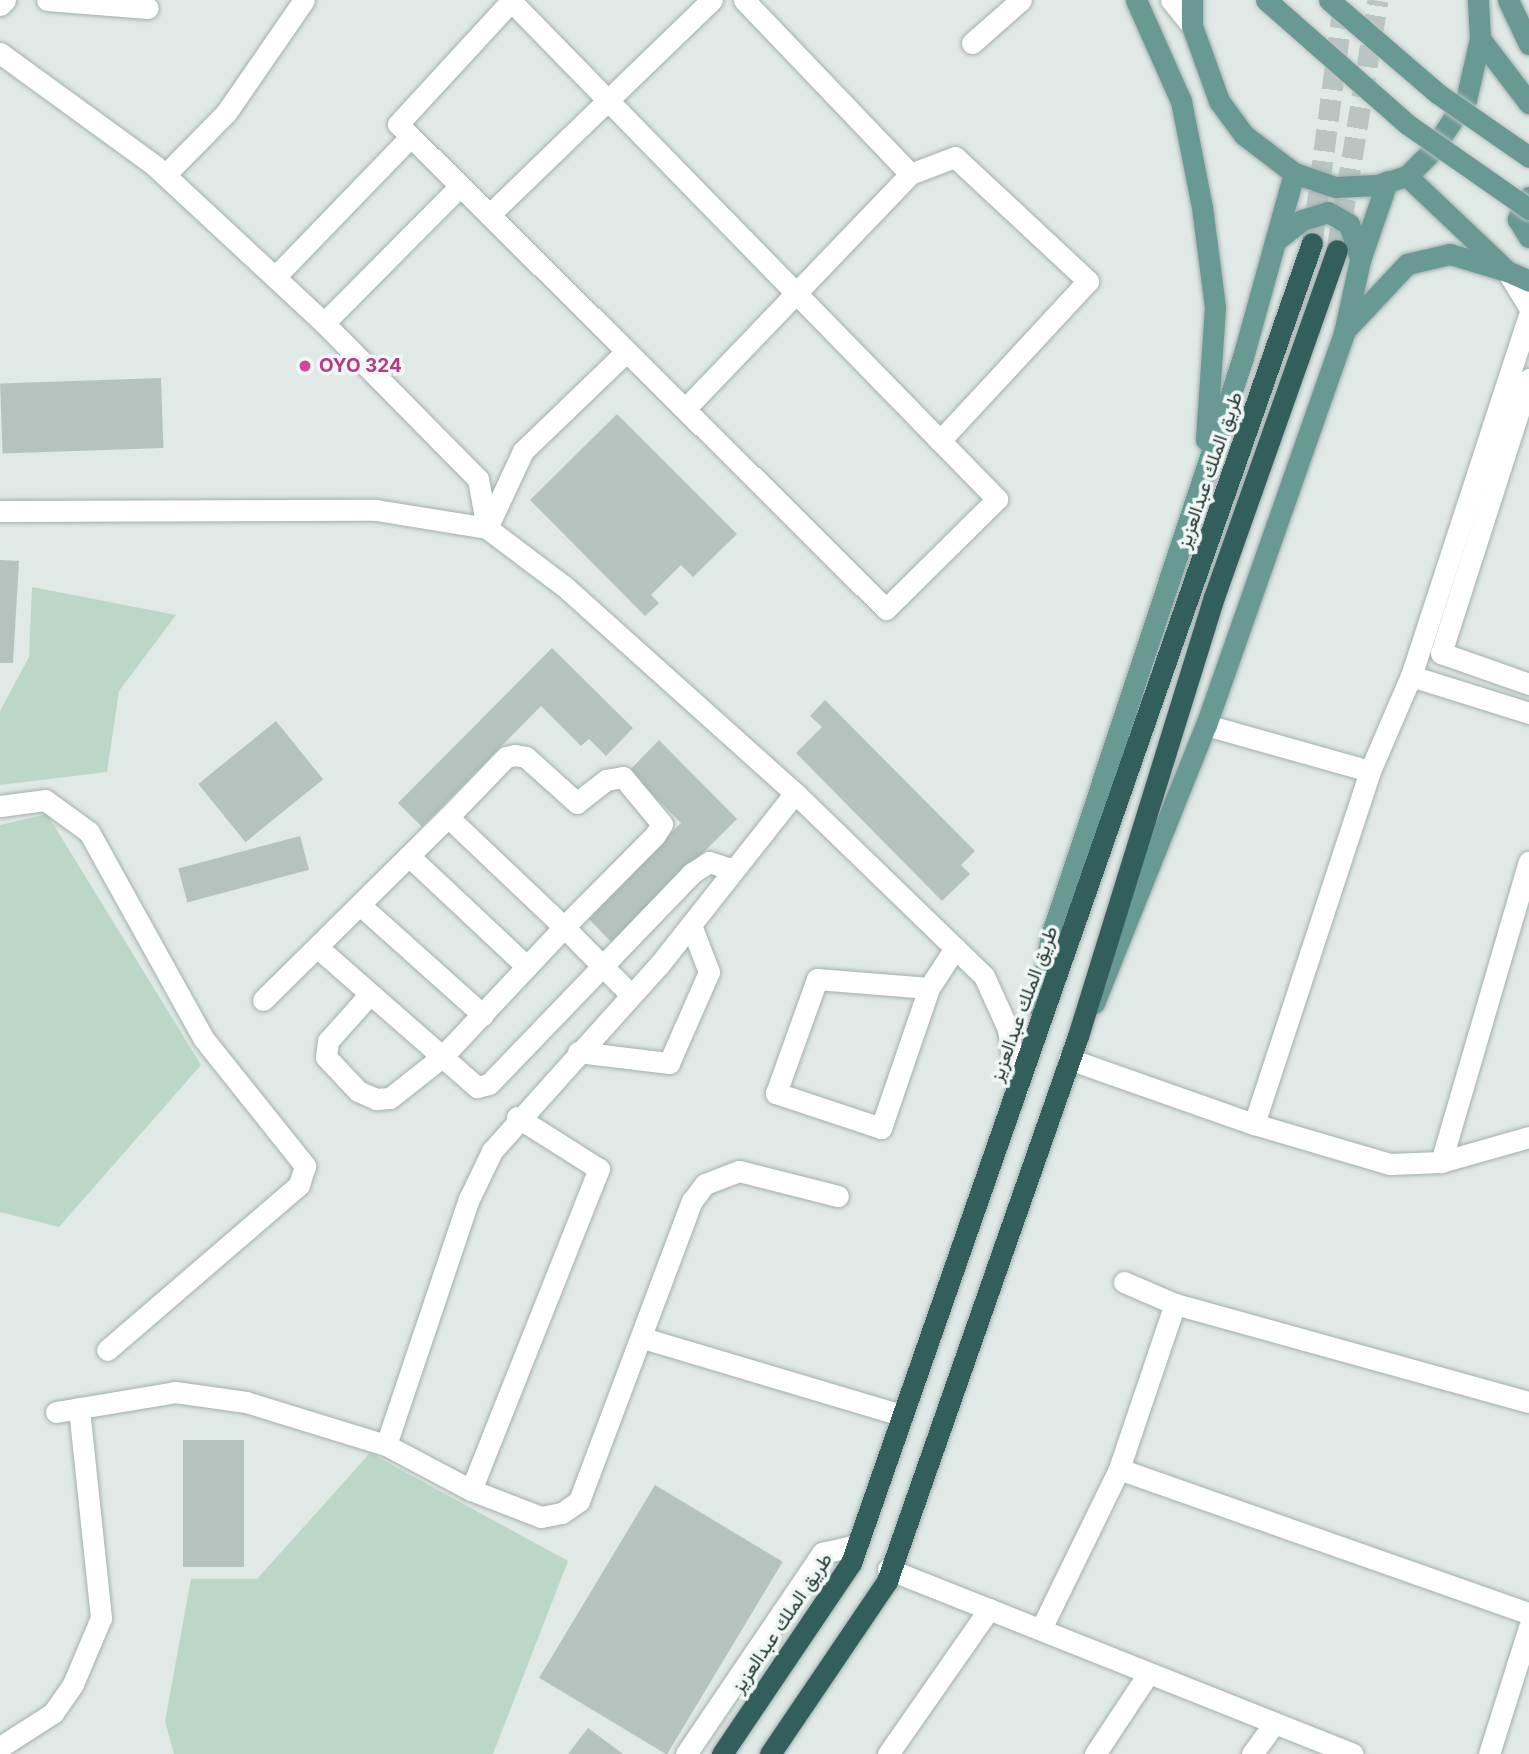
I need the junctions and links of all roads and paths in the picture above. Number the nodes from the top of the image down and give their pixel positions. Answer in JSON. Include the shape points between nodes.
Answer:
{"nodes":[{"id":1,"x":5,"y":0,"type":"edge"},
{"id":2,"x":47,"y":0,"type":"edge"},
{"id":3,"x":304,"y":0,"type":"edge"},
{"id":4,"x":712,"y":0,"type":"edge"},
{"id":5,"x":744,"y":0,"type":"edge"},
{"id":6,"x":1021,"y":0,"type":"edge"},
{"id":7,"x":1136,"y":0,"type":"edge"},
{"id":8,"x":1171,"y":0,"type":"edge"},
{"id":9,"x":1192,"y":0,"type":"edge"},
{"id":10,"x":1266,"y":0,"type":"edge"},
{"id":11,"x":1329,"y":0,"type":"edge"},
{"id":12,"x":1478,"y":0,"type":"edge"},
{"id":13,"x":1508,"y":0,"type":"edge"},
{"id":14,"x":512,"y":1,"type":"edge"},
{"id":15,"x":0,"y":5,"type":"edge"},
{"id":16,"x":148,"y":8,"type":"dead end"},
{"id":17,"x":1192,"y":26,"type":"junction"},
{"id":18,"x":1480,"y":38,"type":"junction"},
{"id":19,"x":972,"y":43,"type":"dead end"},
{"id":20,"x":1529,"y":44,"type":"edge"},
{"id":21,"x":0,"y":53,"type":"edge"},
{"id":22,"x":608,"y":100,"type":"junction"},
{"id":23,"x":1529,"y":103,"type":"edge"},
{"id":24,"x":410,"y":136,"type":"junction"},
{"id":25,"x":1529,"y":157,"type":"edge"},
{"id":26,"x":1294,"y":173,"type":"junction"},
{"id":27,"x":910,"y":174,"type":"junction"},
{"id":28,"x":165,"y":175,"type":"junction"},
{"id":29,"x":1397,"y":179,"type":"junction"},
{"id":30,"x":460,"y":186,"type":"junction"},
{"id":31,"x":1529,"y":197,"type":"edge"},
{"id":32,"x":1529,"y":209,"type":"edge"},
{"id":33,"x":489,"y":215,"type":"junction"},
{"id":34,"x":1529,"y":237,"type":"edge"},
{"id":35,"x":1279,"y":238,"type":"junction"},
{"id":36,"x":1312,"y":243,"type":"tunnel mouth"},
{"id":37,"x":1337,"y":250,"type":"tunnel mouth"},
{"id":38,"x":1360,"y":260,"type":"junction"},
{"id":39,"x":1507,"y":271,"type":"junction"},
{"id":40,"x":275,"y":277,"type":"junction"},
{"id":41,"x":1529,"y":281,"type":"edge"},
{"id":42,"x":796,"y":293,"type":"junction"},
{"id":43,"x":1529,"y":307,"type":"edge"},
{"id":44,"x":1529,"y":316,"type":"edge"},
{"id":45,"x":324,"y":323,"type":"junction"},
{"id":46,"x":1344,"y":333,"type":"junction"},
{"id":47,"x":627,"y":351,"type":"junction"},
{"id":48,"x":1529,"y":379,"type":"edge"},
{"id":49,"x":685,"y":409,"type":"junction"},
{"id":50,"x":940,"y":441,"type":"junction"},
{"id":51,"x":1200,"y":486,"type":"junction"},
{"id":52,"x":0,"y":511,"type":"edge"},
{"id":53,"x":487,"y":528,"type":"junction"},
{"id":54,"x":1411,"y":676,"type":"junction"},
{"id":55,"x":1529,"y":684,"type":"edge"},
{"id":56,"x":1529,"y":713,"type":"edge"},
{"id":57,"x":1206,"y":725,"type":"junction"},
{"id":58,"x":1370,"y":771,"type":"junction"},
{"id":59,"x":794,"y":793,"type":"junction"},
{"id":60,"x":0,"y":806,"type":"edge"},
{"id":61,"x":448,"y":817,"type":"junction"},
{"id":62,"x":409,"y":856,"type":"junction"},
{"id":63,"x":1529,"y":862,"type":"edge"},
{"id":64,"x":734,"y":870,"type":"junction"},
{"id":65,"x":360,"y":905,"type":"junction"},
{"id":66,"x":691,"y":925,"type":"junction"},
{"id":67,"x":565,"y":927,"type":"junction"},
{"id":68,"x":317,"y":947,"type":"junction"},
{"id":69,"x":955,"y":948,"type":"junction"},
{"id":70,"x":602,"y":966,"type":"junction"},
{"id":71,"x":527,"y":967,"type":"junction"},
{"id":72,"x":929,"y":988,"type":"junction"},
{"id":73,"x":369,"y":995,"type":"junction"},
{"id":74,"x":631,"y":995,"type":"junction"},
{"id":75,"x":264,"y":1000,"type":"dead end"},
{"id":76,"x":483,"y":1015,"type":"junction"},
{"id":77,"x":1078,"y":1036,"type":"junction"},
{"id":78,"x":1033,"y":1044,"type":"junction"},
{"id":79,"x":578,"y":1052,"type":"junction"},
{"id":80,"x":442,"y":1057,"type":"junction"},
{"id":81,"x":1069,"y":1059,"type":"junction"},
{"id":82,"x":1017,"y":1089,"type":"junction"},
{"id":83,"x":517,"y":1117,"type":"junction"},
{"id":84,"x":1254,"y":1124,"type":"junction"},
{"id":85,"x":1529,"y":1137,"type":"edge"},
{"id":86,"x":1441,"y":1162,"type":"junction"},
{"id":87,"x":838,"y":1196,"type":"dead end"},
{"id":88,"x":1124,"y":1282,"type":"dead end"},
{"id":89,"x":1175,"y":1304,"type":"junction"},
{"id":90,"x":643,"y":1338,"type":"junction"},
{"id":91,"x":107,"y":1350,"type":"dead end"},
{"id":92,"x":1529,"y":1402,"type":"edge"},
{"id":93,"x":79,"y":1408,"type":"junction"},
{"id":94,"x":56,"y":1412,"type":"dead end"},
{"id":95,"x":901,"y":1415,"type":"junction"},
{"id":96,"x":386,"y":1445,"type":"junction"},
{"id":97,"x":1119,"y":1469,"type":"junction"},
{"id":98,"x":471,"y":1490,"type":"junction"},
{"id":99,"x":857,"y":1545,"type":"junction"},
{"id":100,"x":888,"y":1569,"type":"junction"},
{"id":101,"x":989,"y":1609,"type":"junction"},
{"id":102,"x":1529,"y":1613,"type":"edge"},
{"id":103,"x":1529,"y":1627,"type":"edge"},
{"id":104,"x":1041,"y":1629,"type":"junction"},
{"id":105,"x":1148,"y":1674,"type":"junction"},
{"id":106,"x":1274,"y":1724,"type":"junction"},
{"id":107,"x":0,"y":1748,"type":"edge"},
{"id":108,"x":686,"y":1754,"type":"edge"},
{"id":109,"x":722,"y":1754,"type":"edge"},
{"id":110,"x":771,"y":1754,"type":"edge"},
{"id":111,"x":888,"y":1754,"type":"edge"},
{"id":112,"x":1095,"y":1754,"type":"edge"},
{"id":113,"x":1252,"y":1754,"type":"edge"},
{"id":114,"x":1352,"y":1754,"type":"edge"},
{"id":115,"x":1489,"y":1754,"type":"edge"}],
"edges":[{"from":1,"to":15,"type":"street"},
{"from":2,"to":16,"type":"street"},
{"from":3,"to":28,"type":"street","via":[[226,113]]},
{"from":4,"to":22,"type":"street"},
{"from":5,"to":27,"type":"street"},
{"from":6,"to":19,"type":"street"},
{"from":7,"to":51,"type":"main road","via":[[1181,101],[1202,207],[1215,307]]},
{"from":8,"to":17,"type":"street"},
{"from":9,"to":17,"type":"main road"},
{"from":10,"to":32,"type":"main road","bridge":true,"via":[[1407,124]]},
{"from":11,"to":25,"type":"main road","bridge":true,"via":[[1437,93]]},
{"from":12,"to":18,"type":"main road"},
{"from":13,"to":20,"type":"main road"},
{"from":14,"to":22,"type":"street"},
{"from":14,"to":24,"type":"street","via":[[398,124]]},
{"from":17,"to":26,"type":"main road","via":[[1219,101],[1244,135]]},
{"from":18,"to":23,"type":"main road"},
{"from":18,"to":29,"type":"main road","via":[[1466,100],[1431,152]]},
{"from":21,"to":28,"type":"street"},
{"from":22,"to":33,"type":"street"},
{"from":22,"to":42,"type":"street"},
{"from":24,"to":30,"type":"street"},
{"from":24,"to":40,"type":"street"},
{"from":26,"to":29,"type":"main road","via":[[1335,187]]},
{"from":26,"to":35,"type":"main road"},
{"from":27,"to":42,"type":"street"},
{"from":27,"to":50,"type":"street","via":[[956,157],[1088,281]]},
{"from":28,"to":40,"type":"street"},
{"from":29,"to":38,"type":"main road"},
{"from":29,"to":39,"type":"main road"},
{"from":30,"to":33,"type":"street"},
{"from":30,"to":45,"type":"street"},
{"from":31,"to":34,"type":"main road","via":[[1518,219]]},
{"from":33,"to":47,"type":"street"},
{"from":35,"to":38,"type":"main road","via":[[1302,220],[1328,212],[1349,224]]},
{"from":35,"to":51,"type":"main road"},
{"from":36,"to":78,"type":"highway","name":"طريق الملك عبدالعزيز"},
{"from":37,"to":77,"type":"highway","via":[[1214,597]]},
{"from":38,"to":46,"type":"main road"},
{"from":39,"to":41,"type":"main road"},
{"from":39,"to":43,"type":"street"},
{"from":39,"to":46,"type":"main road","via":[[1450,254],[1407,264]]},
{"from":40,"to":45,"type":"street"},
{"from":42,"to":49,"type":"street"},
{"from":42,"to":50,"type":"street"},
{"from":44,"to":54,"type":"street"},
{"from":45,"to":53,"type":"street","via":[[478,479]]},
{"from":46,"to":57,"type":"main road"},
{"from":47,"to":49,"type":"street"},
{"from":47,"to":53,"type":"street","via":[[523,451]]},
{"from":48,"to":55,"type":"street","via":[[1441,653]]},
{"from":49,"to":50,"type":"street","via":[[886,609],[997,499]]},
{"from":51,"to":78,"type":"main road","via":[[1051,936]]},
{"from":52,"to":53,"type":"street","via":[[376,510]]},
{"from":53,"to":59,"type":"street","via":[[564,586]]},
{"from":54,"to":56,"type":"street"},
{"from":54,"to":58,"type":"street"},
{"from":57,"to":58,"type":"street"},
{"from":57,"to":77,"type":"main road","via":[[1115,962]]},
{"from":58,"to":84,"type":"street"},
{"from":59,"to":64,"type":"street"},
{"from":59,"to":69,"type":"street"},
{"from":60,"to":91,"type":"street","via":[[45,800],[89,832],[203,1038],[305,1166],[299,1185]]},
{"from":61,"to":62,"type":"street"},
{"from":61,"to":67,"type":"street"},
{"from":61,"to":67,"type":"street","via":[[506,757],[526,757],[577,803],[606,780],[623,777],[662,824]]},
{"from":62,"to":65,"type":"street"},
{"from":62,"to":71,"type":"street"},
{"from":63,"to":86,"type":"street"},
{"from":64,"to":66,"type":"street"},
{"from":64,"to":70,"type":"street","via":[[709,862],[692,873]]},
{"from":65,"to":68,"type":"street"},
{"from":65,"to":76,"type":"street"},
{"from":66,"to":74,"type":"street"},
{"from":66,"to":79,"type":"street","via":[[709,972],[669,1063]]},
{"from":67,"to":70,"type":"street"},
{"from":67,"to":71,"type":"street"},
{"from":68,"to":73,"type":"street"},
{"from":68,"to":75,"type":"street"},
{"from":69,"to":72,"type":"street"},
{"from":69,"to":82,"type":"street","via":[[984,976],[1008,1029]]},
{"from":70,"to":74,"type":"street"},
{"from":70,"to":80,"type":"street","via":[[489,1084],[477,1087]]},
{"from":71,"to":76,"type":"street"},
{"from":72,"to":72,"type":"street","via":[[817,979],[776,1093],[881,1128]]},
{"from":73,"to":80,"type":"street"},
{"from":73,"to":80,"type":"street","via":[[328,1041],[326,1057],[334,1071],[376,1099],[390,1097]]},
{"from":74,"to":79,"type":"street"},
{"from":76,"to":80,"type":"street"},
{"from":77,"to":81,"type":"highway"},
{"from":78,"to":82,"type":"highway","name":"طريق الملك عبدالعزيز"},
{"from":79,"to":83,"type":"street"},
{"from":81,"to":84,"type":"street"},
{"from":81,"to":100,"type":"highway"},
{"from":82,"to":95,"type":"highway","name":"طريق الملك عبدالعزيز"},
{"from":83,"to":96,"type":"street","via":[[492,1151],[469,1199]]},
{"from":83,"to":98,"type":"street","via":[[599,1169]]},
{"from":84,"to":86,"type":"street","via":[[1390,1164]]},
{"from":85,"to":86,"type":"street"},
{"from":87,"to":90,"type":"street","via":[[739,1171],[705,1184],[692,1201]]},
{"from":88,"to":89,"type":"street"},
{"from":89,"to":92,"type":"street"},
{"from":89,"to":97,"type":"street"},
{"from":90,"to":95,"type":"street"},
{"from":90,"to":98,"type":"street","via":[[579,1501],[562,1513],[541,1517]]},
{"from":93,"to":94,"type":"street"},
{"from":93,"to":96,"type":"street","via":[[175,1392],[246,1402]]},
{"from":93,"to":107,"type":"street","via":[[101,1618],[73,1684],[53,1713]]},
{"from":95,"to":99,"type":"highway","name":"طريق الملك عبدالعزيز"},
{"from":96,"to":98,"type":"street"},
{"from":97,"to":102,"type":"street"},
{"from":97,"to":104,"type":"street"},
{"from":99,"to":108,"type":"street","via":[[822,1553]]},
{"from":99,"to":109,"type":"highway","name":"طريق الملك عبدالعزيز","via":[[852,1563]]},
{"from":100,"to":101,"type":"street"},
{"from":100,"to":110,"type":"highway","via":[[887,1581]]},
{"from":101,"to":104,"type":"street"},
{"from":101,"to":111,"type":"street"},
{"from":103,"to":115,"type":"street"},
{"from":104,"to":105,"type":"street"},
{"from":105,"to":106,"type":"street"},
{"from":105,"to":112,"type":"street"},
{"from":106,"to":113,"type":"street"},
{"from":106,"to":114,"type":"street"}]}
